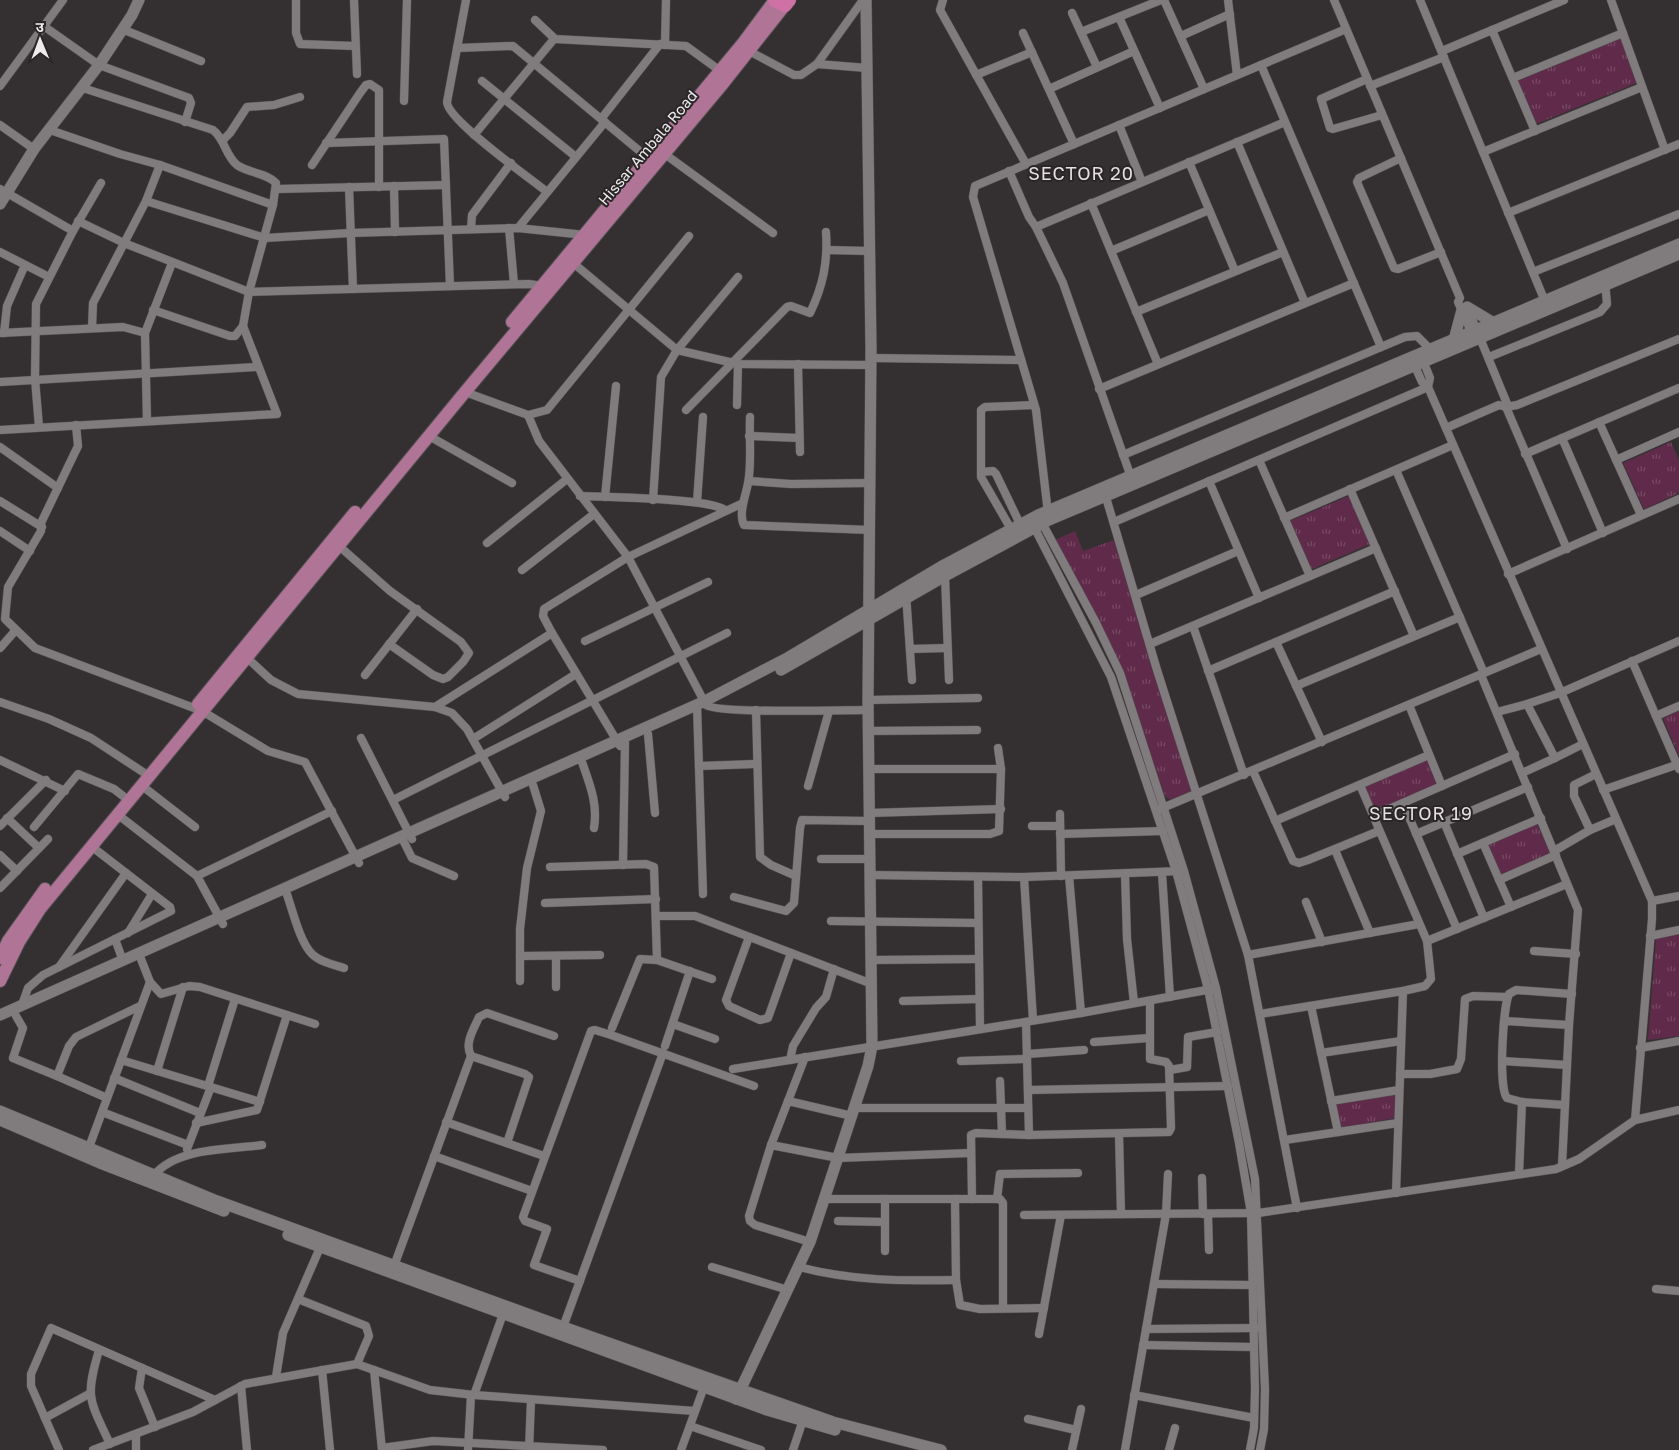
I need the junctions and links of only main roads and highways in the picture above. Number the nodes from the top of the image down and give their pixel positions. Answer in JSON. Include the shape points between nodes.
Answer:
{"nodes":[{"id":1,"x":139,"y":0,"type":"edge"},
{"id":2,"x":865,"y":0,"type":"edge"},
{"id":3,"x":780,"y":1,"type":"edge"},
{"id":4,"x":660,"y":151,"type":"junction"},
{"id":5,"x":4,"y":191,"type":"edge"},
{"id":6,"x":0,"y":204,"type":"edge"},
{"id":7,"x":1679,"y":244,"type":"edge"},
{"id":8,"x":1679,"y":254,"type":"edge"},
{"id":9,"x":570,"y":260,"type":"junction"},
{"id":10,"x":1605,"y":279,"type":"junction"},
{"id":11,"x":527,"y":310,"type":"junction"},
{"id":12,"x":1492,"y":322,"type":"junction"},
{"id":13,"x":1476,"y":335,"type":"junction"},
{"id":14,"x":1454,"y":340,"type":"junction"},
{"id":15,"x":1420,"y":357,"type":"junction"},
{"id":16,"x":1034,"y":521,"type":"junction"},
{"id":17,"x":906,"y":593,"type":"junction"},
{"id":18,"x":869,"y":614,"type":"junction"},
{"id":19,"x":244,"y":655,"type":"junction"},
{"id":20,"x":702,"y":707,"type":"junction"},
{"id":21,"x":620,"y":743,"type":"junction"},
{"id":22,"x":144,"y":777,"type":"junction"},
{"id":23,"x":503,"y":794,"type":"junction"},
{"id":24,"x":140,"y":957,"type":"junction"},
{"id":25,"x":0,"y":958,"type":"edge"},
{"id":26,"x":0,"y":981,"type":"edge"},
{"id":27,"x":0,"y":1015,"type":"edge"},
{"id":28,"x":0,"y":1023,"type":"edge"},
{"id":29,"x":0,"y":1111,"type":"edge"},
{"id":30,"x":0,"y":1120,"type":"edge"},
{"id":31,"x":87,"y":1153,"type":"junction"},
{"id":32,"x":322,"y":1243,"type":"junction"},
{"id":33,"x":445,"y":1289,"type":"junction"},
{"id":34,"x":562,"y":1331,"type":"junction"},
{"id":35,"x":738,"y":1395,"type":"junction"},
{"id":36,"x":804,"y":1417,"type":"junction"},
{"id":37,"x":910,"y":1450,"type":"edge"},
{"id":38,"x":940,"y":1450,"type":"edge"}],
"edges":[{"from":1,"to":5,"type":"main road","via":[[100,65]]},
{"from":2,"to":18,"type":"main road","via":[[871,362]]},
{"from":3,"to":4,"type":"main road","name":"Hissar Ambala Road","via":[[719,70]]},
{"from":3,"to":4,"type":"main road","name":"Hissar Ambala Road","via":[[749,51]]},
{"from":4,"to":9,"type":"main road","name":"Hissar Ambala Road"},
{"from":4,"to":9,"type":"main road","name":"Hissar Ambala Road","via":[[648,158],[585,235]]},
{"from":5,"to":6,"type":"main road"},
{"from":7,"to":10,"type":"main road"},
{"from":8,"to":10,"type":"main road"},
{"from":9,"to":11,"type":"main road","name":"Hissar Ambala Road"},
{"from":9,"to":11,"type":"main road","name":"Hissar Ambala Road","via":[[542,286]]},
{"from":10,"to":12,"type":"main road","via":[[1544,299]]},
{"from":10,"to":13,"type":"main road"},
{"from":11,"to":19,"type":"main road"},
{"from":11,"to":19,"type":"main road","via":[[429,436]]},
{"from":12,"to":13,"type":"main road"},
{"from":12,"to":14,"type":"main road","via":[[1463,305]]},
{"from":13,"to":14,"type":"main road"},
{"from":13,"to":15,"type":"main road"},
{"from":14,"to":15,"type":"main road"},
{"from":15,"to":16,"type":"main road"},
{"from":16,"to":17,"type":"main road"},
{"from":16,"to":17,"type":"main road","via":[[945,576]]},
{"from":17,"to":18,"type":"main road"},
{"from":18,"to":20,"type":"main road"},
{"from":18,"to":35,"type":"main road","via":[[872,1046],[810,1242]]},
{"from":19,"to":22,"type":"main road"},
{"from":20,"to":21,"type":"main road"},
{"from":20,"to":21,"type":"main road","via":[[648,734]]},
{"from":21,"to":23,"type":"main road"},
{"from":21,"to":23,"type":"main road","via":[[533,785]]},
{"from":22,"to":25,"type":"main road","via":[[123,796],[33,904]]},
{"from":22,"to":26,"type":"main road","via":[[40,909]]},
{"from":23,"to":24,"type":"main road"},
{"from":24,"to":27,"type":"main road"},
{"from":24,"to":28,"type":"main road"},
{"from":29,"to":31,"type":"main road"},
{"from":30,"to":31,"type":"main road"},
{"from":31,"to":32,"type":"main road"},
{"from":31,"to":32,"type":"main road","via":[[154,1175]]},
{"from":32,"to":33,"type":"main road"},
{"from":32,"to":33,"type":"main road","via":[[394,1266]]},
{"from":33,"to":34,"type":"main road"},
{"from":33,"to":34,"type":"main road","via":[[503,1314]]},
{"from":34,"to":35,"type":"main road"},
{"from":34,"to":35,"type":"main road","via":[[704,1387]]},
{"from":35,"to":36,"type":"main road"},
{"from":36,"to":37,"type":"main road"},
{"from":36,"to":38,"type":"main road"}]}
